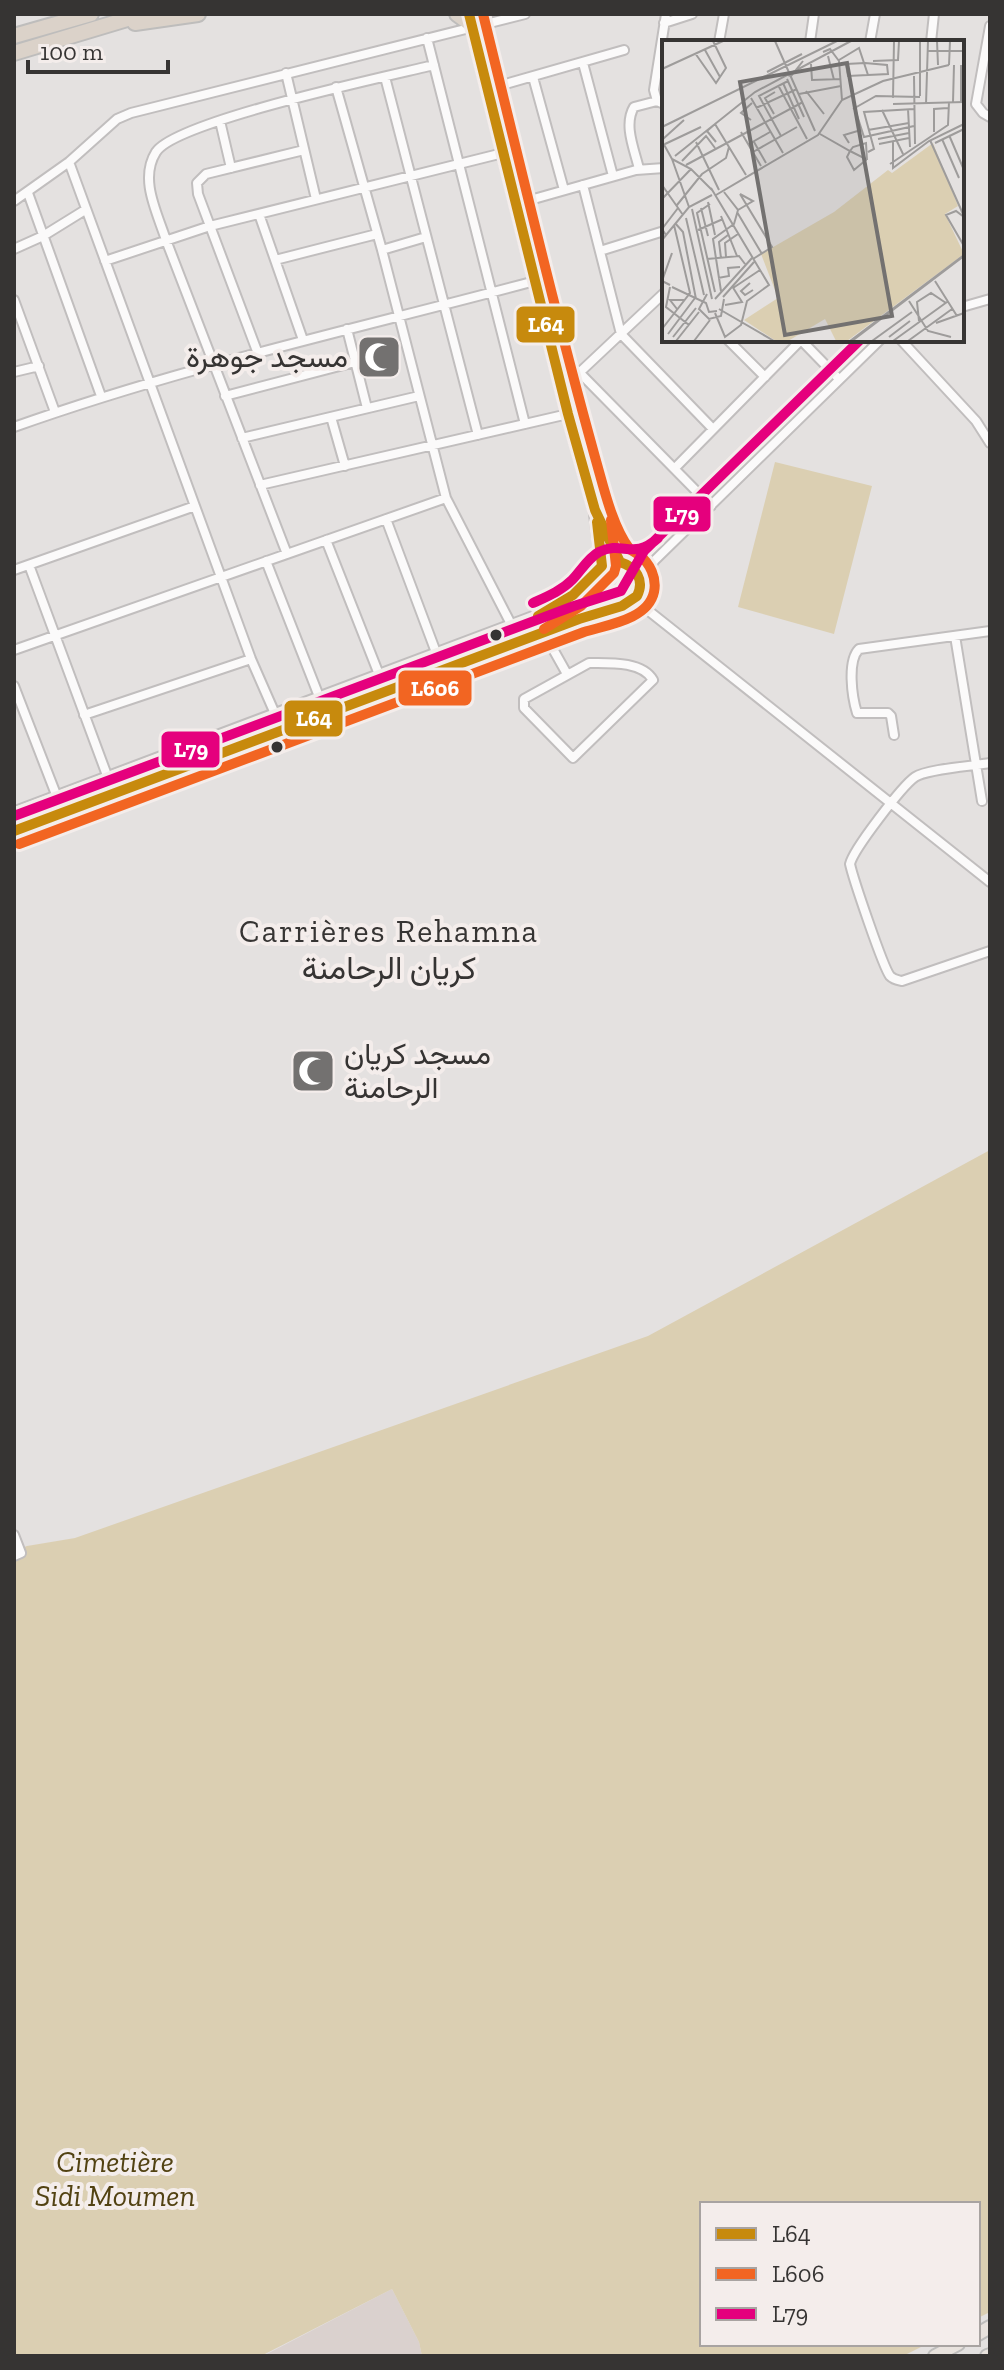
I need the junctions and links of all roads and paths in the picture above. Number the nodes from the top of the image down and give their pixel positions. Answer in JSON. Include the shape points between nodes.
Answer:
{"nodes":[{"id":1,"x":144,"y":14,"type":"edge"},
{"id":2,"x":198,"y":14,"type":"edge"},
{"id":3,"x":457,"y":14,"type":"edge"},
{"id":4,"x":525,"y":14,"type":"edge"},
{"id":5,"x":692,"y":14,"type":"edge"},
{"id":6,"x":724,"y":14,"type":"edge"},
{"id":7,"x":814,"y":14,"type":"edge"},
{"id":8,"x":875,"y":14,"type":"edge"},
{"id":9,"x":934,"y":14,"type":"edge"},
{"id":10,"x":665,"y":18,"type":"edge"},
{"id":11,"x":87,"y":19,"type":"edge"},
{"id":12,"x":471,"y":20,"type":"edge"},
{"id":13,"x":990,"y":26,"type":"edge"},
{"id":14,"x":14,"y":36,"type":"edge"},
{"id":15,"x":427,"y":38,"type":"junction"},
{"id":16,"x":719,"y":40,"type":"edge"},
{"id":17,"x":810,"y":40,"type":"edge"},
{"id":18,"x":870,"y":40,"type":"edge"},
{"id":19,"x":931,"y":40,"type":"edge"},
{"id":20,"x":624,"y":50,"type":"dead end"},
{"id":21,"x":14,"y":53,"type":"edge"},
{"id":22,"x":986,"y":62,"type":"edge"},
{"id":23,"x":583,"y":63,"type":"junction"},
{"id":24,"x":434,"y":65,"type":"junction"},
{"id":25,"x":286,"y":73,"type":"junction"},
{"id":26,"x":385,"y":77,"type":"junction"},
{"id":27,"x":533,"y":77,"type":"junction"},
{"id":28,"x":336,"y":87,"type":"junction"},
{"id":29,"x":488,"y":89,"type":"junction"},
{"id":30,"x":291,"y":99,"type":"junction"},
{"id":31,"x":660,"y":102,"type":"edge"},
{"id":32,"x":990,"y":117,"type":"edge"},
{"id":33,"x":220,"y":121,"type":"junction"},
{"id":34,"x":304,"y":150,"type":"junction"},
{"id":35,"x":503,"y":153,"type":"junction"},
{"id":36,"x":69,"y":162,"type":"junction"},
{"id":37,"x":459,"y":164,"type":"junction"},
{"id":38,"x":231,"y":168,"type":"junction"},
{"id":39,"x":662,"y":168,"type":"edge"},
{"id":40,"x":639,"y":169,"type":"junction"},
{"id":41,"x":410,"y":176,"type":"junction"},
{"id":42,"x":613,"y":176,"type":"junction"},
{"id":43,"x":583,"y":185,"type":"junction"},
{"id":44,"x":365,"y":189,"type":"junction"},
{"id":45,"x":564,"y":190,"type":"junction"},
{"id":46,"x":28,"y":193,"type":"junction"},
{"id":47,"x":316,"y":199,"type":"junction"},
{"id":48,"x":14,"y":201,"type":"edge"},
{"id":49,"x":516,"y":204,"type":"junction"},
{"id":50,"x":85,"y":210,"type":"junction"},
{"id":51,"x":259,"y":214,"type":"junction"},
{"id":52,"x":210,"y":226,"type":"junction"},
{"id":53,"x":662,"y":232,"type":"edge"},
{"id":54,"x":377,"y":234,"type":"junction"},
{"id":55,"x":43,"y":236,"type":"junction"},
{"id":56,"x":426,"y":237,"type":"junction"},
{"id":57,"x":166,"y":240,"type":"junction"},
{"id":58,"x":14,"y":249,"type":"edge"},
{"id":59,"x":382,"y":250,"type":"junction"},
{"id":60,"x":600,"y":251,"type":"junction"},
{"id":61,"x":275,"y":260,"type":"junction"},
{"id":62,"x":105,"y":261,"type":"junction"},
{"id":63,"x":535,"y":281,"type":"junction"},
{"id":64,"x":492,"y":292,"type":"junction"},
{"id":65,"x":662,"y":295,"type":"edge"},
{"id":66,"x":990,"y":299,"type":"edge"},
{"id":67,"x":14,"y":300,"type":"edge"},
{"id":68,"x":444,"y":305,"type":"junction"},
{"id":69,"x":964,"y":306,"type":"edge"},
{"id":70,"x":398,"y":316,"type":"junction"},
{"id":71,"x":347,"y":329,"type":"junction"},
{"id":72,"x":621,"y":334,"type":"junction"},
{"id":73,"x":303,"y":340,"type":"junction"},
{"id":74,"x":730,"y":342,"type":"edge"},
{"id":75,"x":799,"y":342,"type":"edge"},
{"id":76,"x":803,"y":342,"type":"edge"},
{"id":77,"x":878,"y":342,"type":"edge"},
{"id":78,"x":903,"y":342,"type":"edge"},
{"id":79,"x":257,"y":351,"type":"junction"},
{"id":80,"x":355,"y":362,"type":"junction"},
{"id":81,"x":212,"y":363,"type":"junction"},
{"id":82,"x":39,"y":366,"type":"junction"},
{"id":83,"x":14,"y":372,"type":"edge"},
{"id":84,"x":579,"y":372,"type":"junction"},
{"id":85,"x":765,"y":377,"type":"junction"},
{"id":86,"x":839,"y":379,"type":"junction"},
{"id":87,"x":149,"y":382,"type":"junction"},
{"id":88,"x":562,"y":389,"type":"junction"},
{"id":89,"x":101,"y":396,"type":"junction"},
{"id":90,"x":225,"y":396,"type":"junction"},
{"id":91,"x":419,"y":396,"type":"junction"},
{"id":92,"x":367,"y":408,"type":"junction"},
{"id":93,"x":55,"y":412,"type":"junction"},
{"id":94,"x":568,"y":414,"type":"junction"},
{"id":95,"x":331,"y":417,"type":"junction"},
{"id":96,"x":525,"y":424,"type":"junction"},
{"id":97,"x":14,"y":427,"type":"edge"},
{"id":98,"x":713,"y":429,"type":"junction"},
{"id":99,"x":987,"y":431,"type":"edge"},
{"id":100,"x":478,"y":435,"type":"junction"},
{"id":101,"x":242,"y":438,"type":"junction"},
{"id":102,"x":990,"y":443,"type":"edge"},
{"id":103,"x":431,"y":446,"type":"junction"},
{"id":104,"x":345,"y":466,"type":"junction"},
{"id":105,"x":675,"y":468,"type":"junction"},
{"id":106,"x":260,"y":485,"type":"junction"},
{"id":107,"x":446,"y":498,"type":"junction"},
{"id":108,"x":195,"y":506,"type":"junction"},
{"id":109,"x":711,"y":506,"type":"junction"},
{"id":110,"x":595,"y":510,"type":"junction"},
{"id":111,"x":386,"y":519,"type":"junction"},
{"id":112,"x":326,"y":540,"type":"junction"},
{"id":113,"x":287,"y":554,"type":"junction"},
{"id":114,"x":266,"y":561,"type":"junction"},
{"id":115,"x":654,"y":561,"type":"junction"},
{"id":116,"x":625,"y":564,"type":"junction"},
{"id":117,"x":29,"y":565,"type":"junction"},
{"id":118,"x":14,"y":570,"type":"edge"},
{"id":119,"x":600,"y":570,"type":"junction"},
{"id":120,"x":221,"y":577,"type":"junction"},
{"id":121,"x":640,"y":585,"type":"junction"},
{"id":122,"x":635,"y":600,"type":"junction"},
{"id":123,"x":613,"y":607,"type":"junction"},
{"id":124,"x":512,"y":626,"type":"junction"},
{"id":125,"x":990,"y":631,"type":"edge"},
{"id":126,"x":544,"y":633,"type":"junction"},
{"id":127,"x":55,"y":635,"type":"junction"},
{"id":128,"x":955,"y":636,"type":"junction"},
{"id":129,"x":14,"y":650,"type":"edge"},
{"id":130,"x":437,"y":656,"type":"junction"},
{"id":131,"x":251,"y":659,"type":"junction"},
{"id":132,"x":443,"y":671,"type":"junction"},
{"id":133,"x":567,"y":674,"type":"junction"},
{"id":134,"x":380,"y":677,"type":"junction"},
{"id":135,"x":14,"y":686,"type":"edge"},
{"id":136,"x":320,"y":699,"type":"junction"},
{"id":137,"x":84,"y":715,"type":"junction"},
{"id":138,"x":276,"y":716,"type":"junction"},
{"id":139,"x":894,"y":735,"type":"dead end"},
{"id":140,"x":990,"y":763,"type":"edge"},
{"id":141,"x":976,"y":766,"type":"junction"},
{"id":142,"x":108,"y":778,"type":"junction"},
{"id":143,"x":57,"y":797,"type":"junction"},
{"id":144,"x":982,"y":801,"type":"dead end"},
{"id":145,"x":891,"y":803,"type":"junction"},
{"id":146,"x":14,"y":813,"type":"edge"},
{"id":147,"x":14,"y":831,"type":"edge"},
{"id":148,"x":990,"y":882,"type":"edge"},
{"id":149,"x":990,"y":951,"type":"edge"},
{"id":150,"x":14,"y":1535,"type":"edge"},
{"id":151,"x":14,"y":1556,"type":"edge"},
{"id":152,"x":954,"y":2346,"type":"edge"},
{"id":153,"x":935,"y":2356,"type":"edge"}],
"edges":[{"from":1,"to":11,"type":"highway"},
{"from":2,"to":11,"type":"highway"},
{"from":3,"to":12,"type":"highway"},
{"from":4,"to":12,"type":"street"},
{"from":5,"to":10,"type":"street"},
{"from":6,"to":16,"type":"street"},
{"from":7,"to":17,"type":"street"},
{"from":8,"to":18,"type":"street"},
{"from":9,"to":19,"type":"street"},
{"from":10,"to":31,"type":"street","via":[[654,90]]},
{"from":11,"to":14,"type":"highway"},
{"from":11,"to":21,"type":"highway"},
{"from":12,"to":15,"type":"street"},
{"from":12,"to":29,"type":"street"},
{"from":13,"to":22,"type":"street"},
{"from":15,"to":24,"type":"street"},
{"from":15,"to":25,"type":"street"},
{"from":20,"to":23,"type":"street"},
{"from":22,"to":32,"type":"street","via":[[976,104]]},
{"from":23,"to":27,"type":"street"},
{"from":23,"to":42,"type":"street"},
{"from":24,"to":26,"type":"street"},
{"from":24,"to":37,"type":"street"},
{"from":25,"to":30,"type":"street"},
{"from":25,"to":36,"type":"street","via":[[117,119]]},
{"from":26,"to":28,"type":"street"},
{"from":26,"to":41,"type":"street"},
{"from":27,"to":29,"type":"street"},
{"from":27,"to":45,"type":"street"},
{"from":28,"to":30,"type":"street"},
{"from":28,"to":44,"type":"street"},
{"from":29,"to":35,"type":"street"},
{"from":30,"to":33,"type":"street"},
{"from":30,"to":34,"type":"street"},
{"from":31,"to":40,"type":"street","via":[[634,107],[630,114]]},
{"from":33,"to":38,"type":"street"},
{"from":33,"to":57,"type":"street","via":[[167,141],[152,159],[150,190]]},
{"from":34,"to":38,"type":"street"},
{"from":34,"to":47,"type":"street"},
{"from":35,"to":37,"type":"street"},
{"from":35,"to":49,"type":"street"},
{"from":36,"to":46,"type":"street"},
{"from":36,"to":50,"type":"street"},
{"from":37,"to":41,"type":"street"},
{"from":37,"to":64,"type":"street"},
{"from":38,"to":52,"type":"street","via":[[206,174],[197,183]]},
{"from":39,"to":40,"type":"street"},
{"from":40,"to":42,"type":"street"},
{"from":41,"to":44,"type":"street"},
{"from":41,"to":56,"type":"street"},
{"from":42,"to":43,"type":"street"},
{"from":43,"to":45,"type":"street"},
{"from":43,"to":60,"type":"street"},
{"from":44,"to":47,"type":"street"},
{"from":44,"to":54,"type":"street"},
{"from":45,"to":49,"type":"street"},
{"from":46,"to":48,"type":"street"},
{"from":46,"to":55,"type":"street"},
{"from":47,"to":51,"type":"street"},
{"from":49,"to":63,"type":"street"},
{"from":50,"to":55,"type":"street"},
{"from":50,"to":62,"type":"street"},
{"from":51,"to":52,"type":"street"},
{"from":51,"to":61,"type":"street"},
{"from":52,"to":57,"type":"street"},
{"from":52,"to":79,"type":"street"},
{"from":53,"to":60,"type":"street"},
{"from":54,"to":59,"type":"street"},
{"from":54,"to":61,"type":"street"},
{"from":55,"to":58,"type":"street"},
{"from":55,"to":89,"type":"street"},
{"from":56,"to":59,"type":"street"},
{"from":56,"to":68,"type":"street"},
{"from":57,"to":62,"type":"street"},
{"from":57,"to":81,"type":"street"},
{"from":59,"to":70,"type":"street"},
{"from":60,"to":72,"type":"street"},
{"from":61,"to":73,"type":"street"},
{"from":62,"to":87,"type":"street"},
{"from":63,"to":64,"type":"street"},
{"from":63,"to":88,"type":"street"},
{"from":64,"to":68,"type":"street"},
{"from":64,"to":96,"type":"street"},
{"from":65,"to":72,"type":"street"},
{"from":66,"to":69,"type":"street"},
{"from":67,"to":82,"type":"street"},
{"from":68,"to":70,"type":"street"},
{"from":68,"to":100,"type":"street"},
{"from":70,"to":71,"type":"street"},
{"from":70,"to":91,"type":"street"},
{"from":71,"to":73,"type":"street"},
{"from":71,"to":80,"type":"street"},
{"from":72,"to":84,"type":"street"},
{"from":72,"to":98,"type":"street"},
{"from":73,"to":79,"type":"street"},
{"from":74,"to":85,"type":"street"},
{"from":75,"to":85,"type":"street"},
{"from":76,"to":86,"type":"street"},
{"from":77,"to":86,"type":"street"},
{"from":78,"to":99,"type":"street"},
{"from":79,"to":81,"type":"street"},
{"from":80,"to":90,"type":"street"},
{"from":80,"to":92,"type":"street"},
{"from":81,"to":87,"type":"street"},
{"from":81,"to":90,"type":"street"},
{"from":82,"to":83,"type":"street"},
{"from":82,"to":93,"type":"street"},
{"from":84,"to":88,"type":"street"},
{"from":84,"to":105,"type":"street"},
{"from":85,"to":98,"type":"street"},
{"from":86,"to":109,"type":"street"},
{"from":87,"to":89,"type":"street"},
{"from":87,"to":108,"type":"street"},
{"from":88,"to":94,"type":"street"},
{"from":89,"to":93,"type":"street"},
{"from":90,"to":101,"type":"street"},
{"from":91,"to":92,"type":"street"},
{"from":91,"to":103,"type":"street"},
{"from":92,"to":95,"type":"street"},
{"from":93,"to":97,"type":"street"},
{"from":94,"to":96,"type":"street"},
{"from":94,"to":110,"type":"street"},
{"from":95,"to":101,"type":"street"},
{"from":95,"to":104,"type":"street"},
{"from":96,"to":100,"type":"street"},
{"from":98,"to":105,"type":"street"},
{"from":99,"to":102,"type":"street"},
{"from":100,"to":103,"type":"street"},
{"from":101,"to":106,"type":"street"},
{"from":103,"to":104,"type":"street"},
{"from":103,"to":107,"type":"street"},
{"from":104,"to":106,"type":"street"},
{"from":105,"to":109,"type":"street"},
{"from":106,"to":113,"type":"street"},
{"from":107,"to":111,"type":"street"},
{"from":107,"to":124,"type":"street"},
{"from":108,"to":117,"type":"street"},
{"from":108,"to":120,"type":"street"},
{"from":109,"to":115,"type":"street"},
{"from":110,"to":116,"type":"street"},
{"from":110,"to":119,"type":"street"},
{"from":111,"to":112,"type":"street"},
{"from":111,"to":130,"type":"street"},
{"from":112,"to":113,"type":"street"},
{"from":112,"to":134,"type":"street"},
{"from":113,"to":114,"type":"street"},
{"from":114,"to":120,"type":"street"},
{"from":114,"to":136,"type":"street"},
{"from":115,"to":116,"type":"street"},
{"from":115,"to":121,"type":"street"},
{"from":116,"to":119,"type":"street"},
{"from":116,"to":121,"type":"street","via":[[638,574]]},
{"from":117,"to":118,"type":"street"},
{"from":117,"to":127,"type":"street"},
{"from":119,"to":123,"type":"street","via":[[594,585],[597,596]]},
{"from":119,"to":124,"type":"street","via":[[561,605]]},
{"from":120,"to":127,"type":"street"},
{"from":120,"to":131,"type":"street"},
{"from":121,"to":122,"type":"street"},
{"from":122,"to":123,"type":"street"},
{"from":122,"to":145,"type":"street"},
{"from":123,"to":126,"type":"street"},
{"from":124,"to":130,"type":"street"},
{"from":125,"to":128,"type":"street"},
{"from":126,"to":132,"type":"street"},
{"from":126,"to":133,"type":"street"},
{"from":127,"to":129,"type":"street"},
{"from":127,"to":137,"type":"street"},
{"from":128,"to":139,"type":"street","via":[[855,652],[857,713],[888,713]]},
{"from":128,"to":141,"type":"street"},
{"from":130,"to":132,"type":"street"},
{"from":130,"to":134,"type":"street"},
{"from":131,"to":137,"type":"street"},
{"from":131,"to":138,"type":"street"},
{"from":132,"to":147,"type":"street"},
{"from":133,"to":133,"type":"street","via":[[522,703],[573,758],[653,680],[638,667],[594,663]]},
{"from":134,"to":136,"type":"street"},
{"from":135,"to":143,"type":"street"},
{"from":136,"to":138,"type":"street"},
{"from":137,"to":142,"type":"street"},
{"from":138,"to":142,"type":"street"},
{"from":140,"to":141,"type":"street"},
{"from":141,"to":144,"type":"street"},
{"from":141,"to":145,"type":"street","via":[[916,776]]},
{"from":142,"to":143,"type":"street"},
{"from":143,"to":146,"type":"street"},
{"from":145,"to":148,"type":"street"},
{"from":145,"to":149,"type":"street","via":[[850,864],[891,976],[902,981]]},
{"from":150,"to":151,"type":"street","via":[[21,1553]]},
{"from":152,"to":153,"type":"main road"}]}
